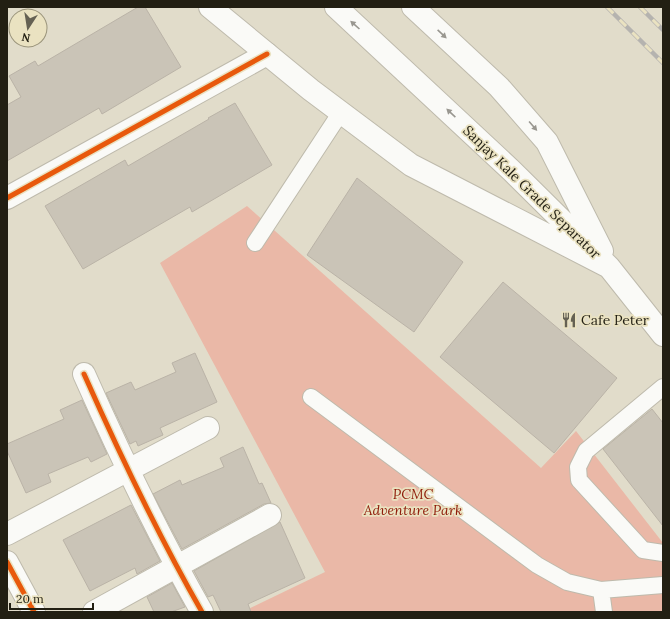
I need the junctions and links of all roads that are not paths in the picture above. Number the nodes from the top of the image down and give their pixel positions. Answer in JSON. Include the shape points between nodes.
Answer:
{"nodes":[{"id":1,"x":210,"y":7,"type":"edge"},
{"id":2,"x":336,"y":7,"type":"edge"},
{"id":3,"x":413,"y":7,"type":"edge"},
{"id":4,"x":267,"y":54,"type":"junction"},
{"id":5,"x":341,"y":112,"type":"junction"},
{"id":6,"x":7,"y":198,"type":"edge"},
{"id":7,"x":255,"y":243,"type":"dead end"},
{"id":8,"x":610,"y":267,"type":"junction"},
{"id":9,"x":663,"y":335,"type":"edge"},
{"id":10,"x":84,"y":374,"type":"dead end"},
{"id":11,"x":663,"y":387,"type":"edge"},
{"id":12,"x":311,"y":397,"type":"dead end"},
{"id":13,"x":208,"y":428,"type":"dead end"},
{"id":14,"x":127,"y":470,"type":"junction"},
{"id":15,"x":270,"y":515,"type":"dead end"},
{"id":16,"x":7,"y":534,"type":"edge"},
{"id":17,"x":663,"y":553,"type":"edge"},
{"id":18,"x":7,"y":562,"type":"edge"},
{"id":19,"x":176,"y":567,"type":"junction"},
{"id":20,"x":663,"y":585,"type":"edge"},
{"id":21,"x":601,"y":590,"type":"junction"},
{"id":22,"x":34,"y":612,"type":"edge"},
{"id":23,"x":94,"y":612,"type":"edge"},
{"id":24,"x":202,"y":612,"type":"edge"},
{"id":25,"x":604,"y":612,"type":"edge"}],
"edges":[{"from":1,"to":4,"type":"main road"},
{"from":8,"to":2,"type":"main road","name":"Sanjay Kale Grade Separator","one_way":true,"via":[[512,171]]},
{"from":3,"to":8,"type":"main road","name":"Sanjay Kale Grade Separator","one_way":true,"via":[[499,87],[547,142]]},
{"from":4,"to":5,"type":"main road"},
{"from":4,"to":6,"type":"main road"},
{"from":5,"to":7,"type":"lane"},
{"from":5,"to":8,"type":"main road","via":[[411,165]]},
{"from":8,"to":9,"type":"main road"},
{"from":10,"to":14,"type":"main road"},
{"from":11,"to":17,"type":"lane","via":[[586,451],[578,467],[580,480],[643,550]]},
{"from":12,"to":21,"type":"lane","via":[[538,565],[567,582]]},
{"from":13,"to":14,"type":"main road"},
{"from":14,"to":16,"type":"main road"},
{"from":14,"to":19,"type":"main road"},
{"from":15,"to":19,"type":"main road"},
{"from":18,"to":22,"type":"main road"},
{"from":19,"to":23,"type":"main road"},
{"from":19,"to":24,"type":"main road"},
{"from":20,"to":21,"type":"lane"},
{"from":21,"to":25,"type":"lane"}]}
